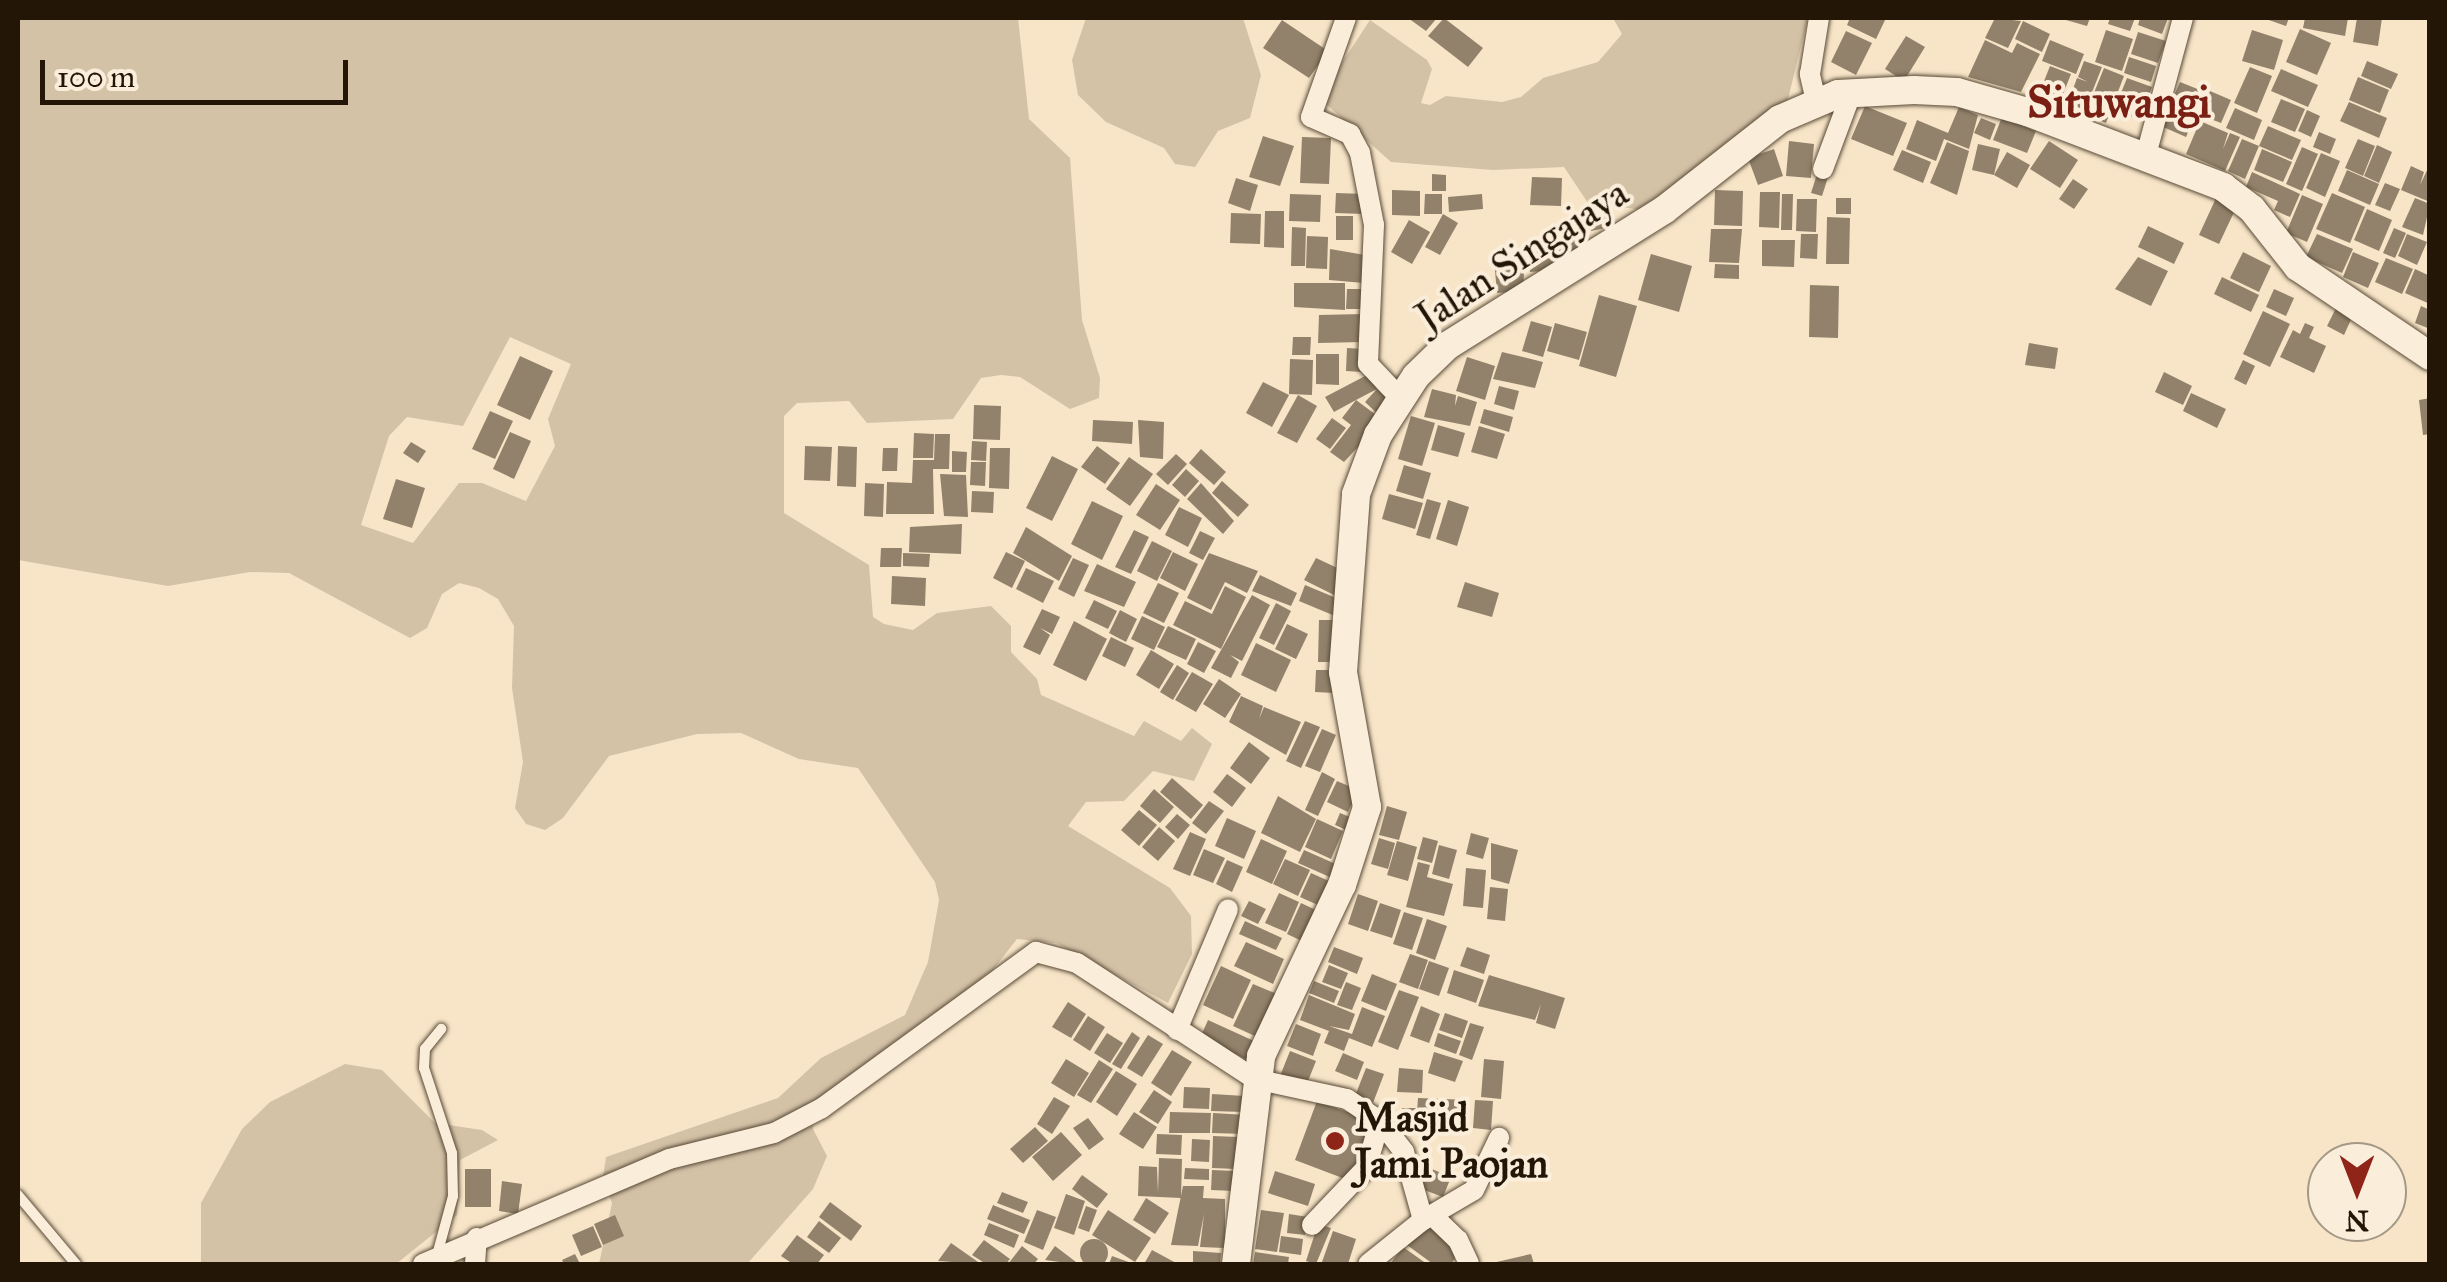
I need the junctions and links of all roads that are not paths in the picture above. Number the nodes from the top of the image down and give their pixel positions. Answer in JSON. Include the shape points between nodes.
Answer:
{"nodes":[{"id":1,"x":1346,"y":18,"type":"edge"},
{"id":2,"x":1820,"y":18,"type":"edge"},
{"id":3,"x":2182,"y":18,"type":"edge"},
{"id":4,"x":1851,"y":94,"type":"junction"},
{"id":5,"x":1816,"y":101,"type":"junction"},
{"id":6,"x":2146,"y":156,"type":"junction"},
{"id":7,"x":1823,"y":169,"type":"dead end"},
{"id":8,"x":2430,"y":356,"type":"edge"},
{"id":9,"x":1402,"y":400,"type":"junction"},
{"id":10,"x":1228,"y":908,"type":"dead end"},
{"id":11,"x":441,"y":1029,"type":"dead end"},
{"id":12,"x":1177,"y":1030,"type":"junction"},
{"id":13,"x":1255,"y":1079,"type":"junction"},
{"id":14,"x":1380,"y":1121,"type":"junction"},
{"id":15,"x":1499,"y":1138,"type":"dead end"},
{"id":16,"x":18,"y":1195,"type":"edge"},
{"id":17,"x":1429,"y":1219,"type":"junction"},
{"id":18,"x":1312,"y":1224,"type":"dead end"},
{"id":19,"x":476,"y":1238,"type":"junction"},
{"id":20,"x":430,"y":1260,"type":"edge"},
{"id":21,"x":76,"y":1264,"type":"edge"},
{"id":22,"x":476,"y":1264,"type":"edge"},
{"id":23,"x":1236,"y":1264,"type":"edge"},
{"id":24,"x":1368,"y":1264,"type":"edge"},
{"id":25,"x":1469,"y":1264,"type":"edge"}],
"edges":[{"from":1,"to":9,"type":"street","via":[[1311,117],[1350,134],[1360,153],[1374,225],[1368,364]]},
{"from":2,"to":5,"type":"street","via":[[1810,74]]},
{"from":3,"to":6,"type":"street"},
{"from":4,"to":5,"type":"street","name":"Jalan Singajaya"},
{"from":4,"to":6,"type":"street","name":"Jalan Singajaya","via":[[1957,92]]},
{"from":4,"to":7,"type":"street"},
{"from":5,"to":9,"type":"street","name":"Jalan Singajaya","via":[[1780,119],[1570,273],[1447,346]]},
{"from":6,"to":8,"type":"street","name":"Jalan Singajaya","via":[[2242,199],[2298,267]]},
{"from":9,"to":13,"type":"street","name":"Jalan Singajaya","via":[[1367,455],[1356,494],[1344,614],[1343,672],[1367,808],[1349,867],[1272,1025]]},
{"from":10,"to":12,"type":"street"},
{"from":11,"to":20,"type":"lane","via":[[425,1049],[424,1068],[452,1154],[453,1196]]},
{"from":12,"to":13,"type":"street"},
{"from":12,"to":19,"type":"street","via":[[1077,964],[1028,954],[822,1108],[774,1133],[669,1159]]},
{"from":13,"to":14,"type":"street","via":[[1346,1098]]},
{"from":13,"to":23,"type":"street","name":"Jalan Singajaya"},
{"from":14,"to":17,"type":"street","via":[[1404,1152]]},
{"from":14,"to":18,"type":"street","via":[[1366,1168]]},
{"from":15,"to":17,"type":"street","via":[[1474,1190]]},
{"from":16,"to":21,"type":"lane"},
{"from":17,"to":24,"type":"street"},
{"from":17,"to":25,"type":"street","via":[[1458,1240]]},
{"from":19,"to":20,"type":"street"},
{"from":19,"to":22,"type":"street"}]}
